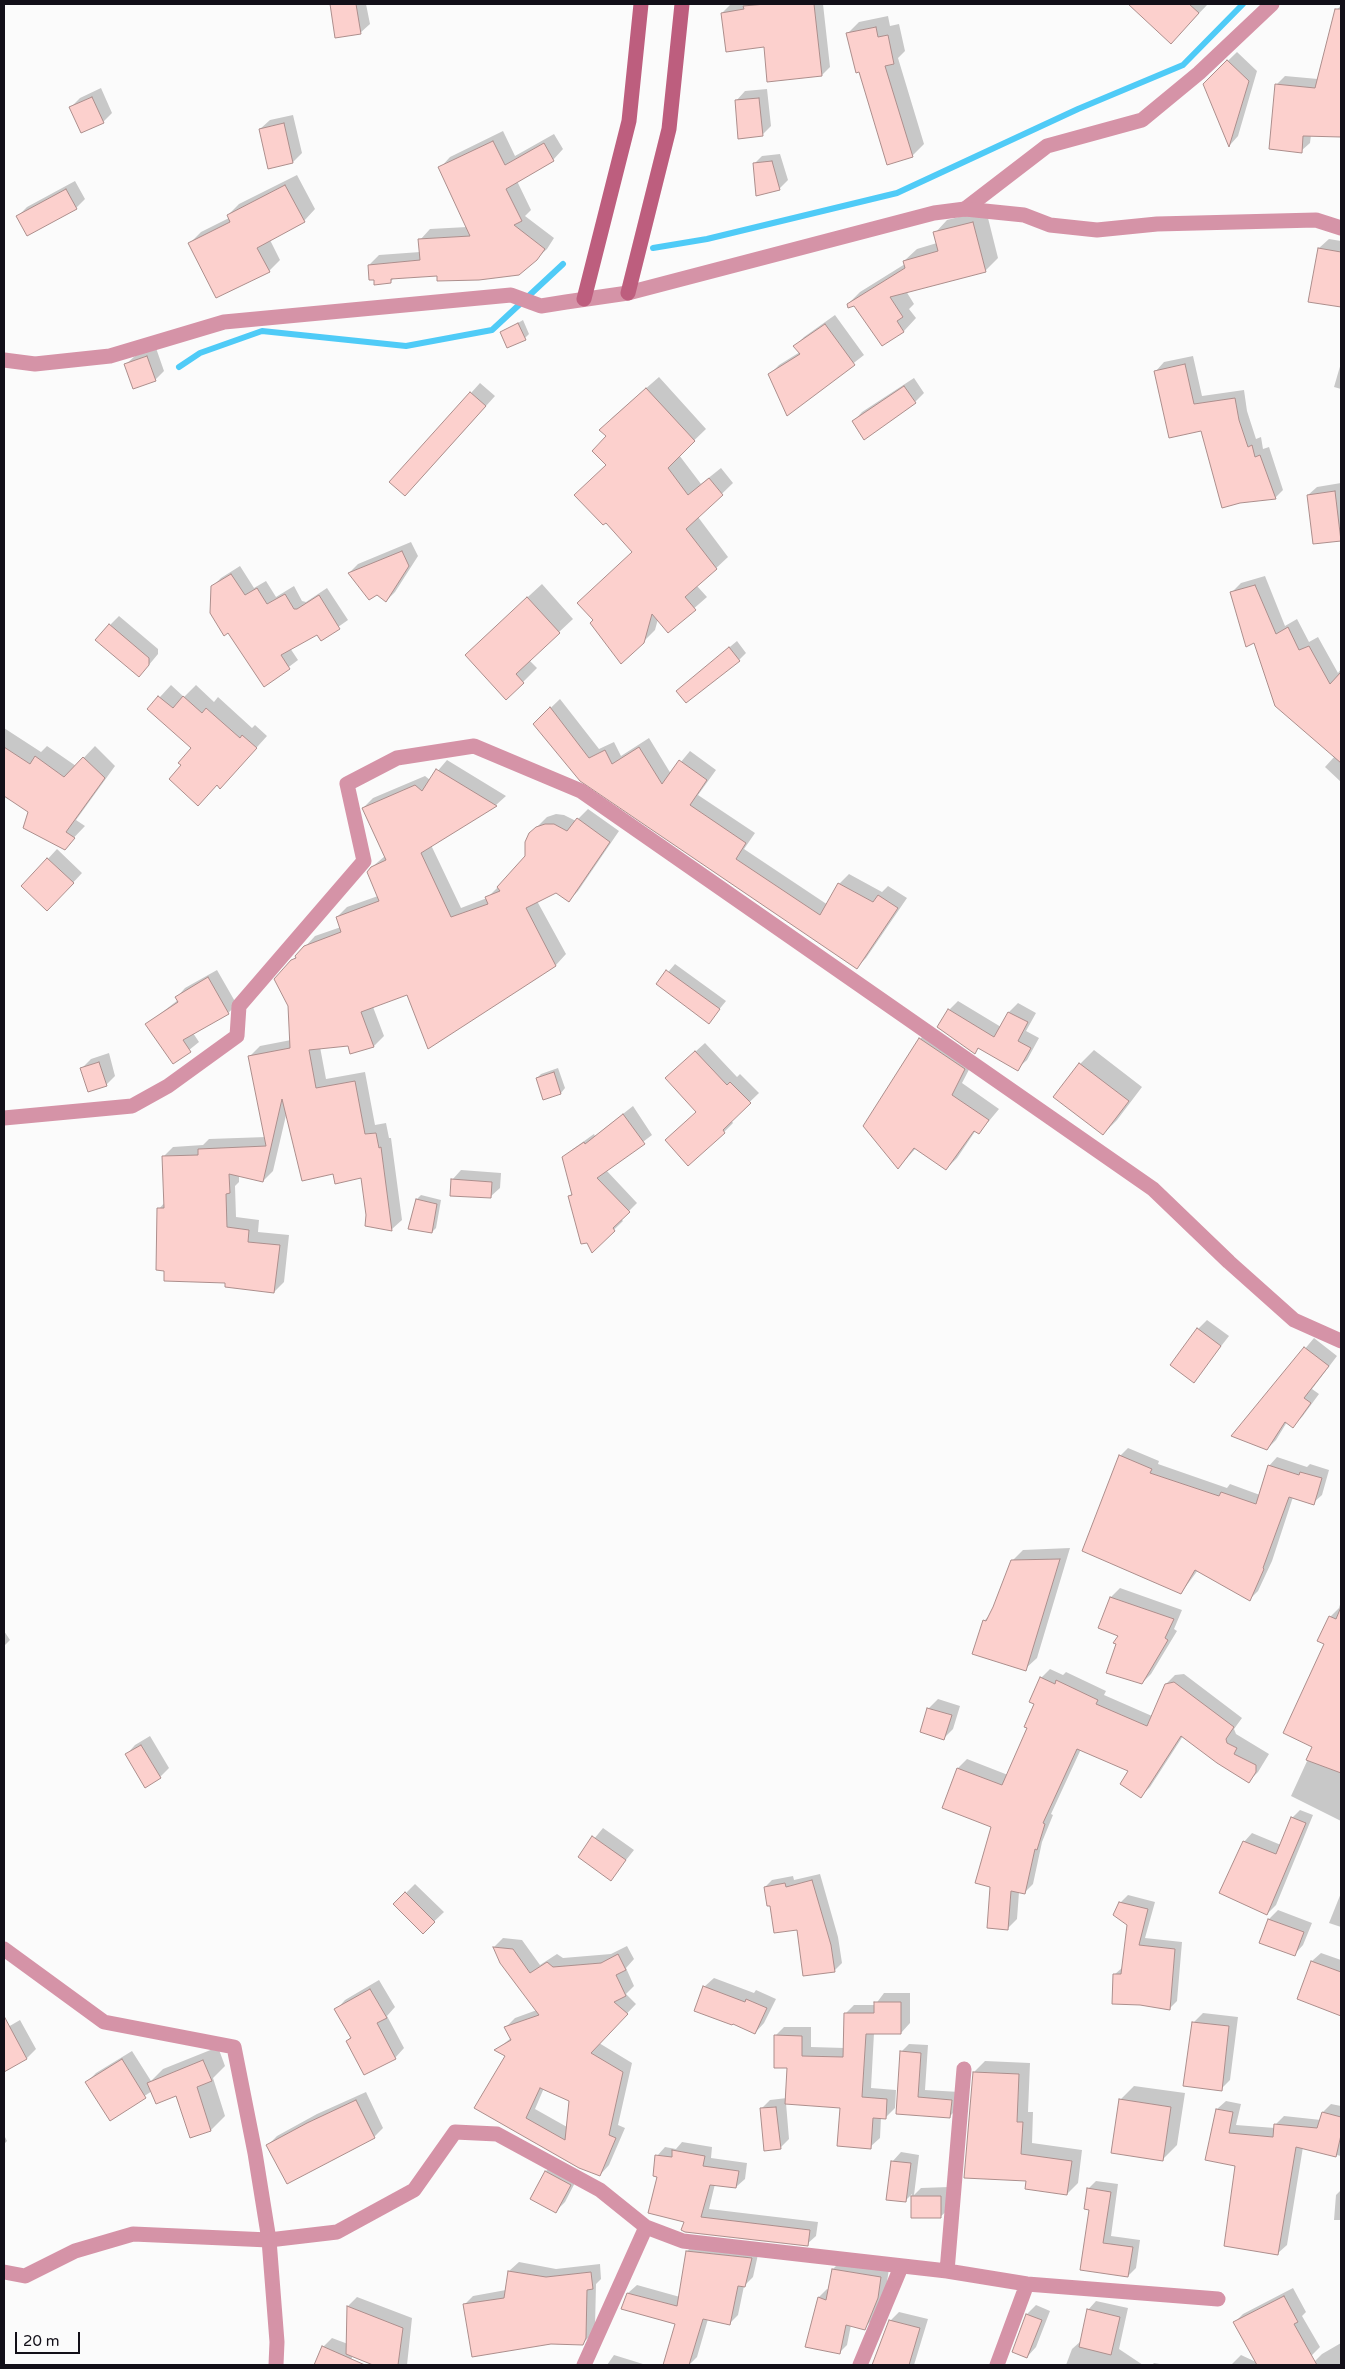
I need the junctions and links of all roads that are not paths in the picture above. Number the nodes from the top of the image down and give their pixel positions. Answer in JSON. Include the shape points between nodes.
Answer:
{"nodes":[{"id":1,"x":641,"y":4,"type":"edge"},
{"id":2,"x":682,"y":4,"type":"edge"},
{"id":3,"x":1272,"y":4,"type":"edge"},
{"id":4,"x":965,"y":209,"type":"junction"},
{"id":5,"x":1341,"y":228,"type":"edge"},
{"id":6,"x":628,"y":293,"type":"junction"},
{"id":7,"x":584,"y":299,"type":"junction"},
{"id":8,"x":4,"y":360,"type":"edge"},
{"id":9,"x":4,"y":1118,"type":"edge"},
{"id":10,"x":1341,"y":1341,"type":"edge"},
{"id":11,"x":4,"y":1949,"type":"edge"},
{"id":12,"x":964,"y":2069,"type":"dead end"},
{"id":13,"x":646,"y":2227,"type":"junction"},
{"id":14,"x":269,"y":2240,"type":"junction"},
{"id":15,"x":901,"y":2267,"type":"junction"},
{"id":16,"x":947,"y":2271,"type":"junction"},
{"id":17,"x":4,"y":2272,"type":"edge"},
{"id":18,"x":1027,"y":2284,"type":"junction"},
{"id":19,"x":1218,"y":2298,"type":"dead end"},
{"id":20,"x":276,"y":2365,"type":"edge"},
{"id":21,"x":584,"y":2365,"type":"edge"},
{"id":22,"x":860,"y":2365,"type":"edge"},
{"id":23,"x":997,"y":2365,"type":"edge"}],
"edges":[{"from":1,"to":7,"type":"main road","via":[[630,121]]},
{"from":2,"to":6,"type":"main road","via":[[669,129]]},
{"from":3,"to":4,"type":"street","via":[[1199,73],[1142,120],[1047,146]]},
{"from":4,"to":5,"type":"street","via":[[1024,215],[1050,225],[1097,230],[1157,224],[1316,220]]},
{"from":4,"to":6,"type":"street","via":[[934,213]]},
{"from":6,"to":7,"type":"street"},
{"from":7,"to":8,"type":"street","via":[[541,306],[511,295],[224,322],[110,356],[35,364]]},
{"from":9,"to":10,"type":"street","via":[[132,1106],[168,1086],[237,1036],[239,1006],[364,861],[347,784],[397,758],[474,746],[581,791],[1153,1189],[1294,1320]]},
{"from":11,"to":14,"type":"street","via":[[104,2022],[234,2047]]},
{"from":12,"to":16,"type":"street"},
{"from":13,"to":14,"type":"street","via":[[600,2190],[497,2134],[455,2132],[414,2190],[337,2232]]},
{"from":13,"to":15,"type":"street","via":[[683,2242]]},
{"from":13,"to":21,"type":"street"},
{"from":14,"to":17,"type":"street","via":[[133,2234],[75,2251],[25,2276]]},
{"from":14,"to":20,"type":"street"},
{"from":15,"to":16,"type":"street"},
{"from":15,"to":22,"type":"street"},
{"from":16,"to":18,"type":"street"},
{"from":18,"to":19,"type":"street"},
{"from":18,"to":23,"type":"street"}]}
